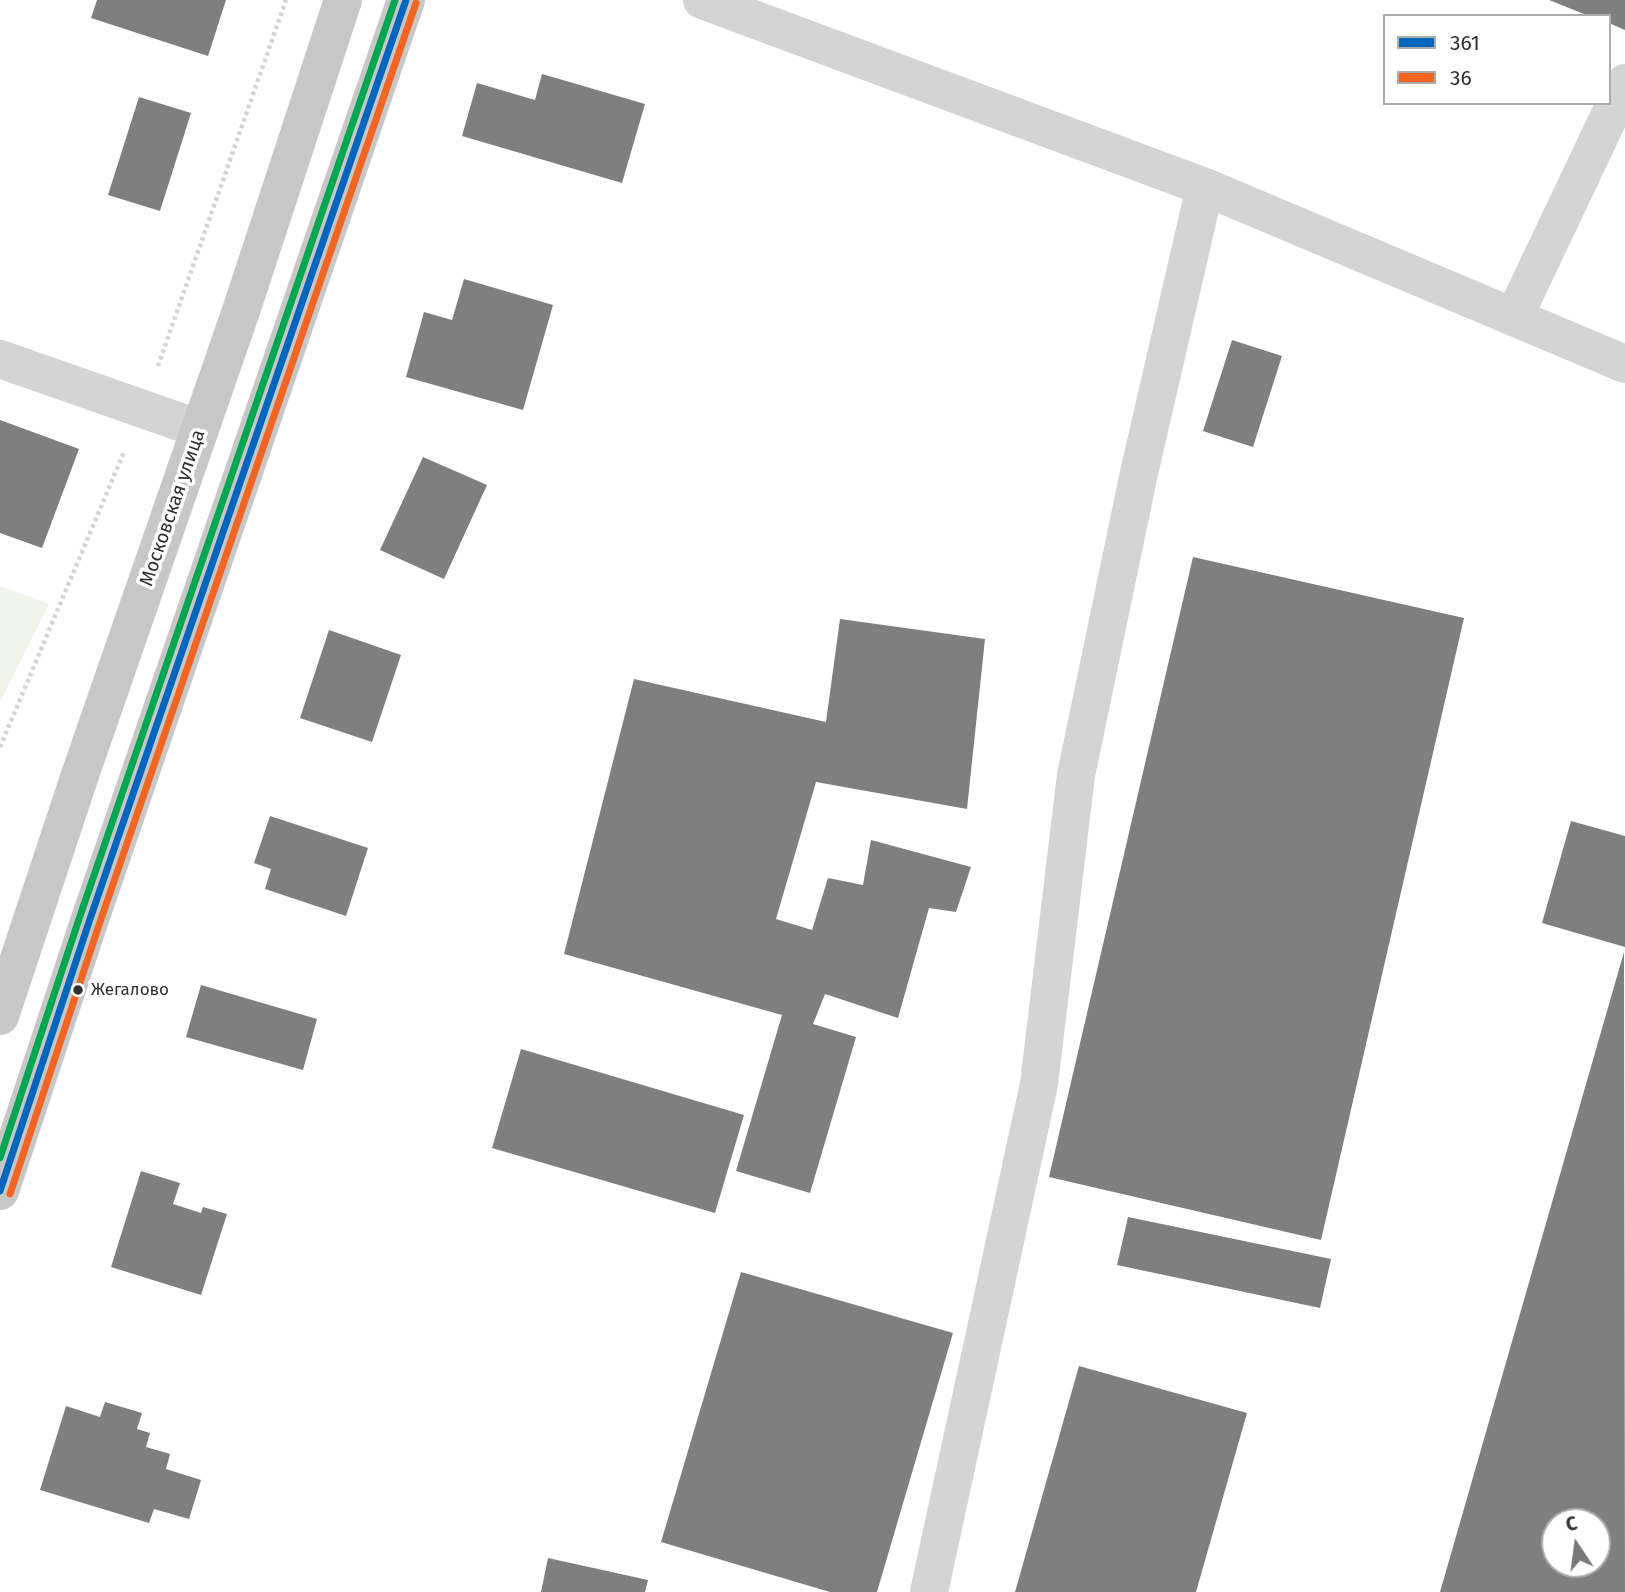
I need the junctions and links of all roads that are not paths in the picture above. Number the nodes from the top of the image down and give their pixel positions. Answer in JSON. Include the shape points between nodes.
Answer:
{"nodes":[{"id":1,"x":343,"y":0,"type":"edge"},
{"id":2,"x":406,"y":0,"type":"edge"},
{"id":3,"x":702,"y":0,"type":"edge"},
{"id":4,"x":1625,"y":83,"type":"edge"},
{"id":5,"x":1205,"y":187,"type":"junction"},
{"id":6,"x":1514,"y":317,"type":"junction"},
{"id":7,"x":0,"y":359,"type":"edge"},
{"id":8,"x":1625,"y":364,"type":"edge"},
{"id":9,"x":200,"y":429,"type":"junction"},
{"id":10,"x":0,"y":1016,"type":"edge"},
{"id":11,"x":0,"y":1191,"type":"edge"},
{"id":12,"x":929,"y":1592,"type":"edge"}],
"edges":[{"from":1,"to":9,"type":"main road","name":"Московская улица"},
{"from":2,"to":11,"type":"main road"},
{"from":3,"to":5,"type":"street"},
{"from":4,"to":6,"type":"street"},
{"from":5,"to":6,"type":"street"},
{"from":5,"to":12,"type":"street","via":[[1076,775],[1039,1084]]},
{"from":6,"to":8,"type":"street"},
{"from":7,"to":9,"type":"street"},
{"from":9,"to":10,"type":"main road","name":"Московская улица"}]}
